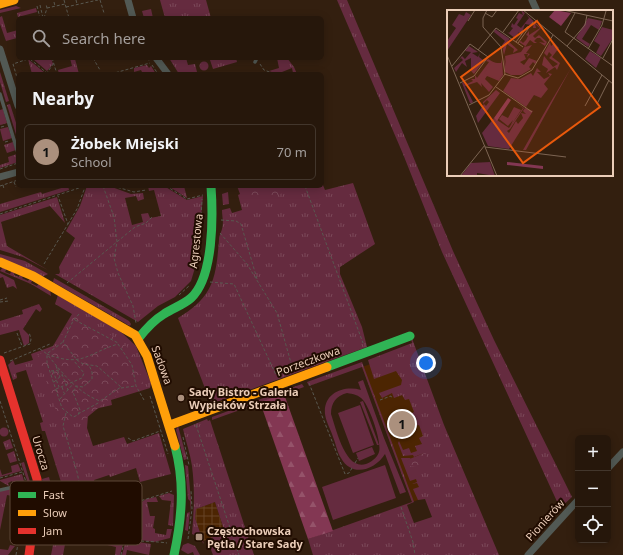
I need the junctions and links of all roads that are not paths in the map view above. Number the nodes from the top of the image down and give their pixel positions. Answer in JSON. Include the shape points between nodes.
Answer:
{"nodes":[{"id":1,"x":14,"y":0,"type":"edge"},
{"id":2,"x":128,"y":0,"type":"edge"},
{"id":3,"x":532,"y":0,"type":"edge"},
{"id":4,"x":0,"y":4,"type":"edge"},
{"id":5,"x":537,"y":10,"type":"edge"},
{"id":6,"x":132,"y":16,"type":"edge"},
{"id":7,"x":0,"y":50,"type":"edge"},
{"id":8,"x":153,"y":60,"type":"edge"},
{"id":9,"x":166,"y":72,"type":"edge"},
{"id":10,"x":0,"y":94,"type":"edge"},
{"id":11,"x":16,"y":100,"type":"edge"},
{"id":12,"x":16,"y":146,"type":"edge"},
{"id":13,"x":16,"y":173,"type":"edge"},
{"id":14,"x":0,"y":178,"type":"edge"},
{"id":15,"x":208,"y":191,"type":"edge"},
{"id":16,"x":0,"y":262,"type":"edge"},
{"id":17,"x":410,"y":336,"type":"dead end"},
{"id":18,"x":138,"y":339,"type":"junction"},
{"id":19,"x":3,"y":362,"type":"edge"},
{"id":20,"x":170,"y":425,"type":"junction"},
{"id":21,"x":623,"y":452,"type":"edge"},
{"id":22,"x":611,"y":465,"type":"edge"},
{"id":23,"x":37,"y":481,"type":"edge"},
{"id":24,"x":10,"y":488,"type":"edge"},
{"id":25,"x":0,"y":490,"type":"edge"},
{"id":26,"x":575,"y":503,"type":"edge"},
{"id":27,"x":30,"y":545,"type":"edge"},
{"id":28,"x":29,"y":555,"type":"edge"},
{"id":29,"x":174,"y":555,"type":"edge"},
{"id":30,"x":528,"y":555,"type":"edge"}],
"edges":[{"from":1,"to":4,"type":"street"},
{"from":2,"to":6,"type":"street"},
{"from":3,"to":5,"type":"street"},
{"from":7,"to":11,"type":"street"},
{"from":8,"to":9,"type":"street"},
{"from":10,"to":12,"type":"lane"},
{"from":13,"to":14,"type":"street"},
{"from":15,"to":18,"type":"street","name":"Agrestowa","via":[[207,263],[201,284],[192,297],[162,315]]},
{"from":16,"to":18,"type":"street","name":"Sadowa","via":[[23,270],[126,329]]},
{"from":17,"to":20,"type":"street","name":"Porzeczkowa","via":[[304,379],[280,384]]},
{"from":18,"to":20,"type":"street","name":"Sadowa"},
{"from":19,"to":23,"type":"street","name":"Urocza"},
{"from":20,"to":29,"type":"street","name":"Sadowa","via":[[177,447],[183,493],[182,521]]},
{"from":21,"to":22,"type":"street"},
{"from":24,"to":25,"type":"lane"},
{"from":26,"to":30,"type":"street","name":"Pionierów"},
{"from":27,"to":28,"type":"street","name":"Urocza"}]}
